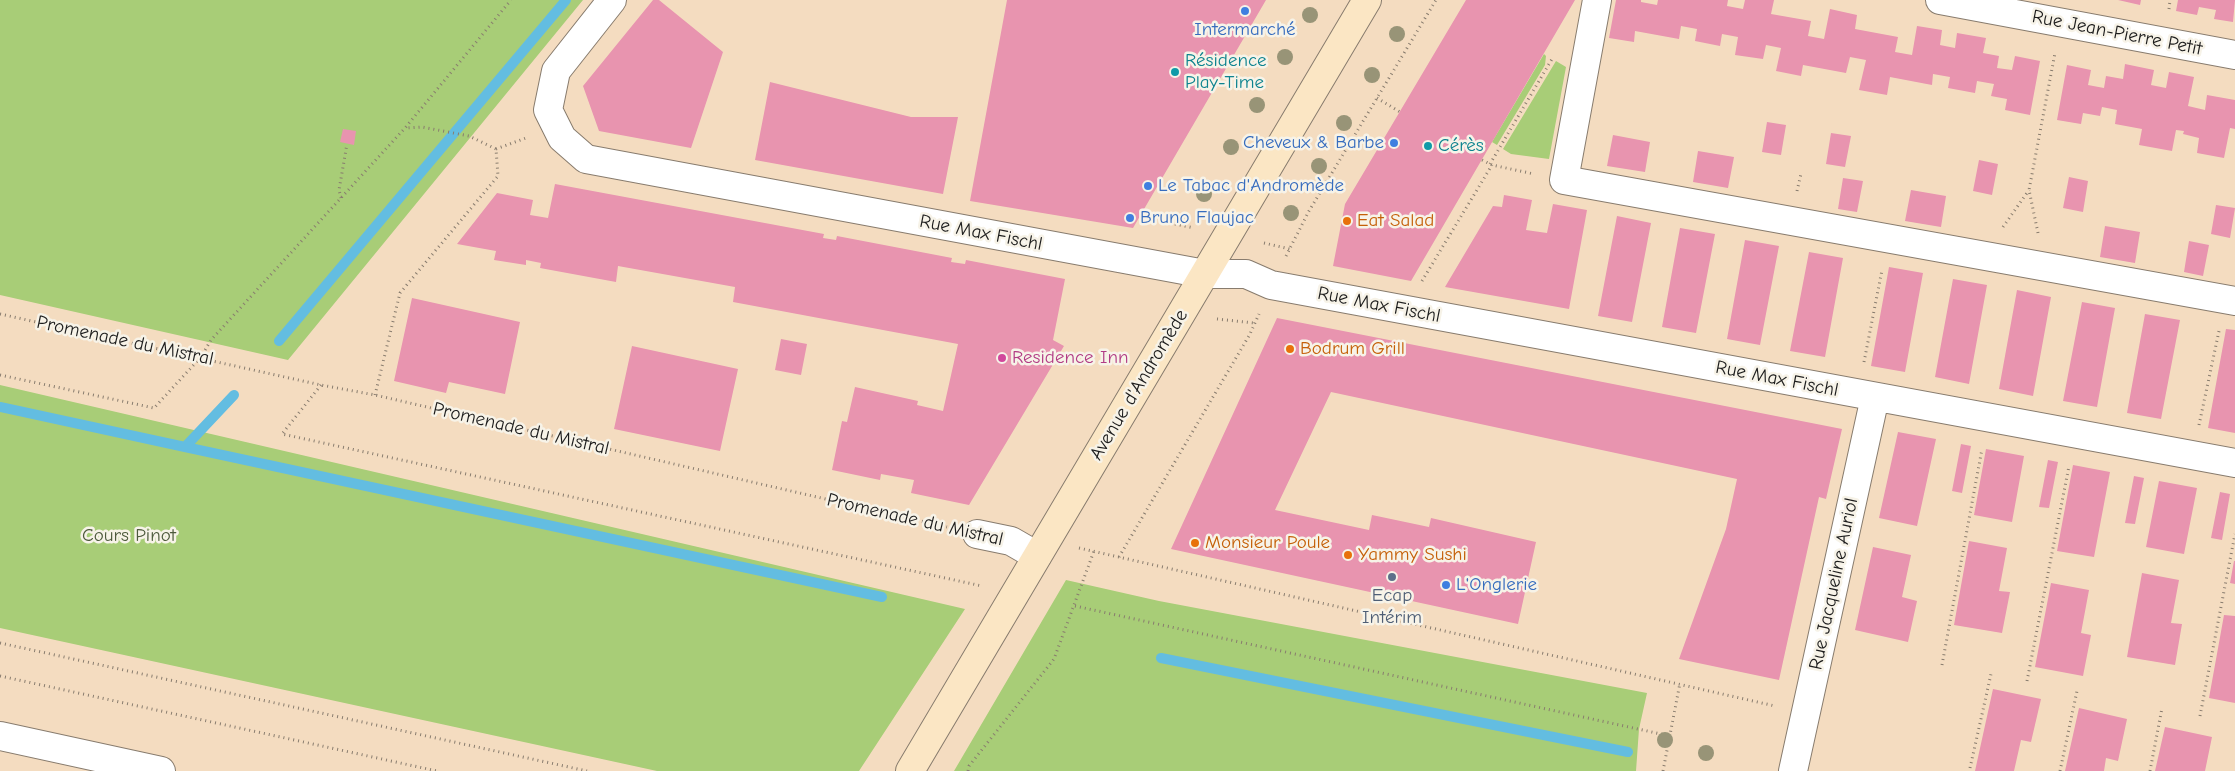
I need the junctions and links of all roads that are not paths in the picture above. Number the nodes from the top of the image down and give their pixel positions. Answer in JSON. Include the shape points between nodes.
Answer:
{"nodes":[{"id":1,"x":612,"y":0,"type":"edge"},
{"id":2,"x":1367,"y":0,"type":"edge"},
{"id":3,"x":1597,"y":0,"type":"edge"},
{"id":4,"x":1940,"y":0,"type":"edge"},
{"id":5,"x":2235,"y":55,"type":"edge"},
{"id":6,"x":1205,"y":274,"type":"junction"},
{"id":7,"x":2231,"y":300,"type":"edge"},
{"id":8,"x":1875,"y":397,"type":"junction"},
{"id":9,"x":2235,"y":463,"type":"edge"},
{"id":10,"x":976,"y":534,"type":"road end"},
{"id":11,"x":1042,"y":549,"type":"junction"},
{"id":12,"x":0,"y":736,"type":"edge"},
{"id":13,"x":160,"y":771,"type":"edge"},
{"id":14,"x":910,"y":771,"type":"edge"},
{"id":15,"x":1792,"y":771,"type":"edge"}],
"edges":[{"from":1,"to":6,"type":"street","name":"Rue Max Fischl","via":[[556,72],[548,110],[562,138],[586,159]]},
{"from":2,"to":6,"type":"street","name":"Avenue d'Andromède"},
{"from":3,"to":7,"type":"street","via":[[1564,180]]},
{"from":4,"to":5,"type":"street","name":"Rue Jean-Pierre Petit"},
{"from":6,"to":8,"type":"street","name":"Rue Max Fischl","via":[[1246,274],[1272,285]]},
{"from":6,"to":11,"type":"street","name":"Avenue d'Andromède"},
{"from":8,"to":9,"type":"street","name":"Rue Max Fischl"},
{"from":8,"to":15,"type":"street","name":"Rue Jacqueline Auriol"},
{"from":10,"to":11,"type":"street","name":"Promenade du Mistral"},
{"from":11,"to":14,"type":"street","name":"Avenue d'Andromède"},
{"from":12,"to":13,"type":"street"}]}
